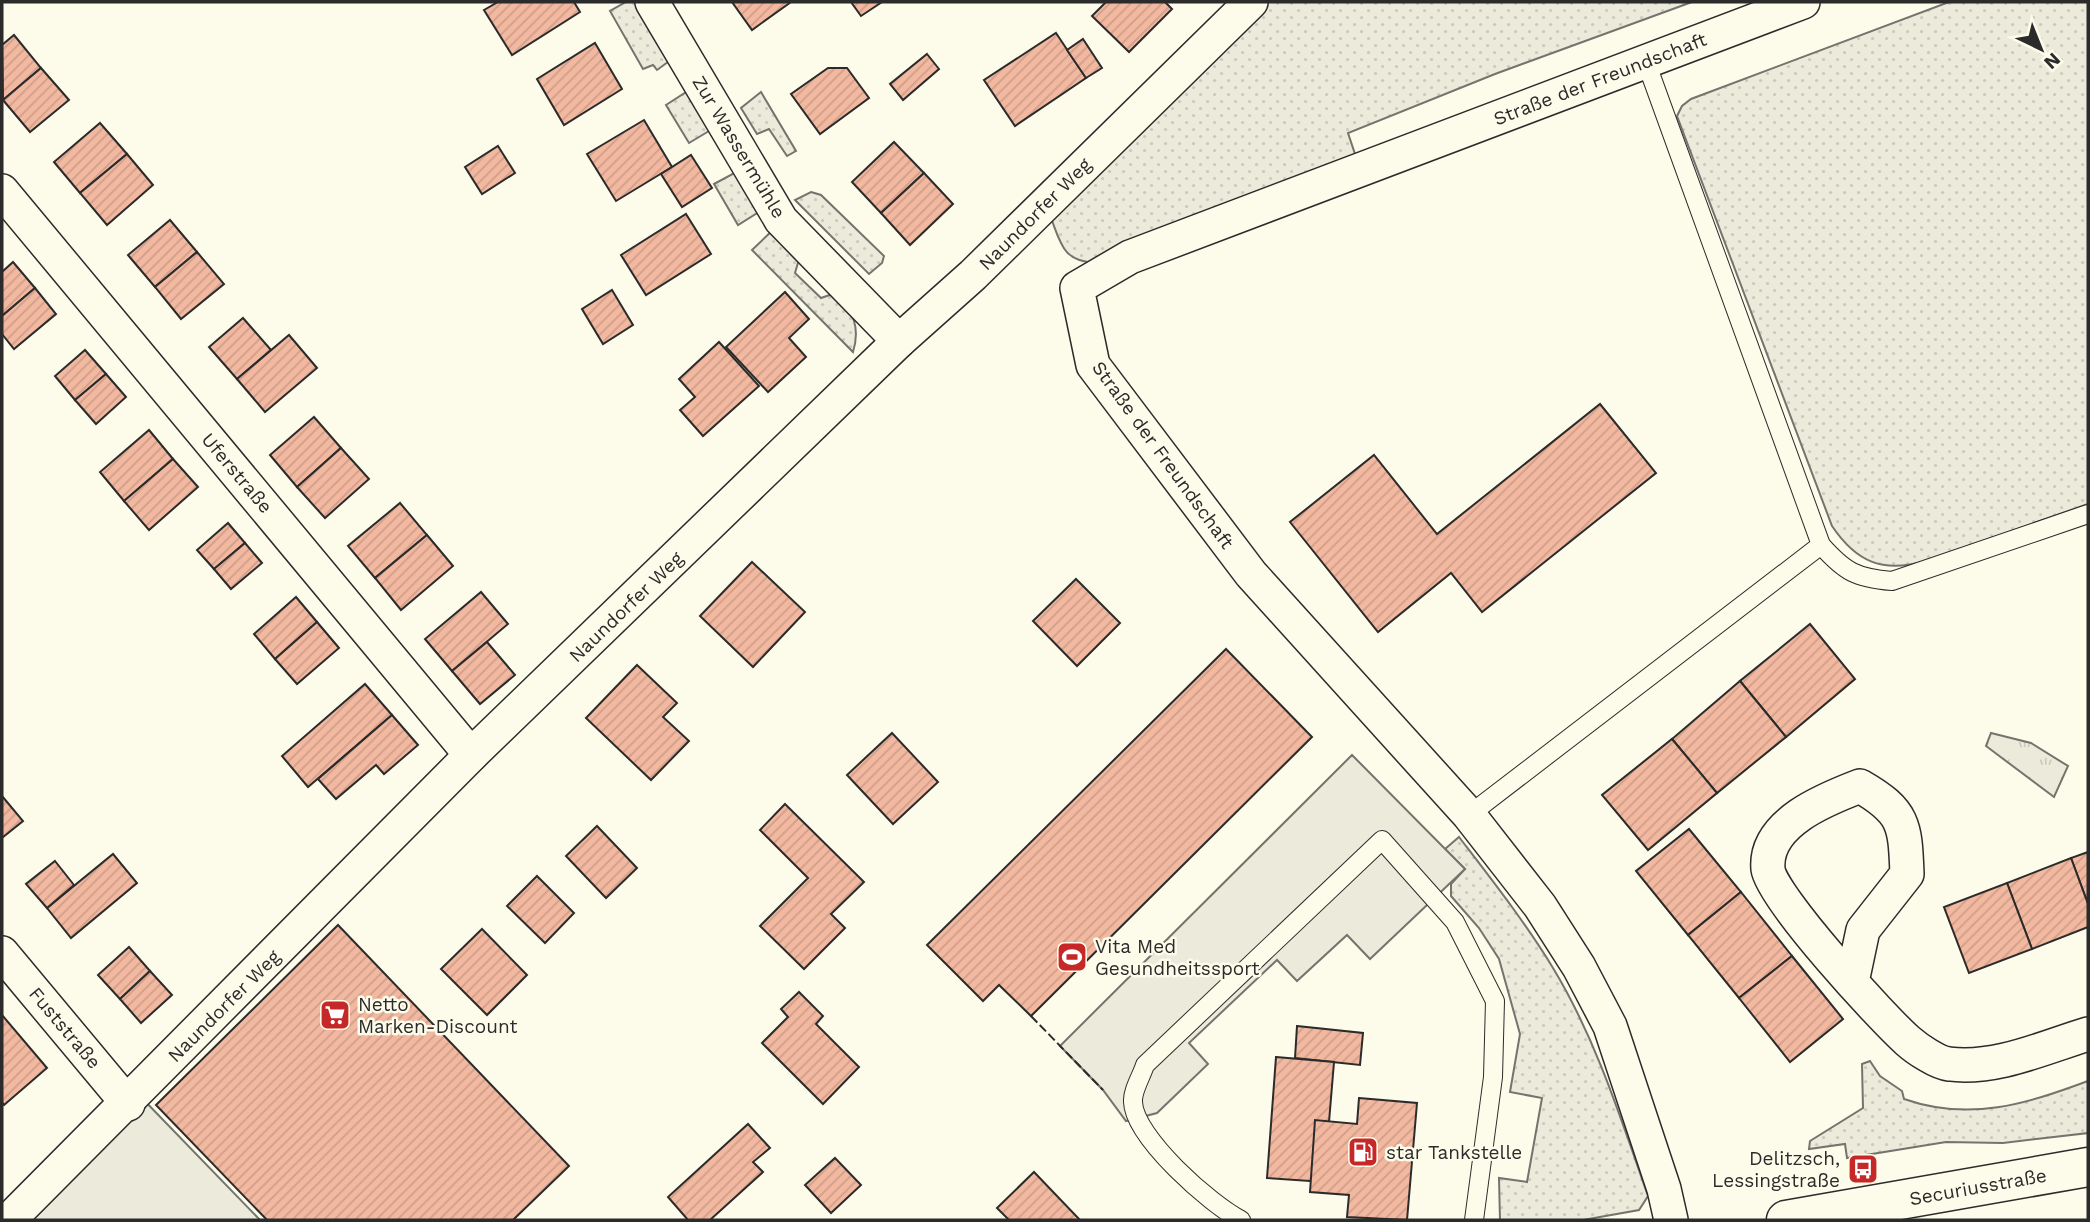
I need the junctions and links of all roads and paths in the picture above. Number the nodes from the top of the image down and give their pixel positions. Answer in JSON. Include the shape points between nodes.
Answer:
{"nodes":[{"id":1,"x":652,"y":2,"type":"edge"},
{"id":2,"x":1251,"y":2,"type":"edge"},
{"id":3,"x":1803,"y":2,"type":"edge"},
{"id":4,"x":1646,"y":62,"type":"junction"},
{"id":5,"x":2,"y":191,"type":"edge"},
{"id":6,"x":899,"y":341,"type":"junction"},
{"id":7,"x":2088,"y":514,"type":"edge"},
{"id":8,"x":1821,"y":545,"type":"junction"},
{"id":9,"x":471,"y":755,"type":"junction"},
{"id":10,"x":1469,"y":815,"type":"junction"},
{"id":11,"x":2,"y":953,"type":"edge"},
{"id":12,"x":1852,"y":982,"type":"junction"},
{"id":13,"x":2088,"y":1034,"type":"edge"},
{"id":14,"x":128,"y":1104,"type":"junction"},
{"id":15,"x":2088,"y":1167,"type":"edge"},
{"id":16,"x":9,"y":1220,"type":"edge"},
{"id":17,"x":1241,"y":1220,"type":"edge"},
{"id":18,"x":1474,"y":1220,"type":"edge"},
{"id":19,"x":1671,"y":1220,"type":"edge"},
{"id":20,"x":1786,"y":1220,"type":"edge"}],
"edges":[{"from":1,"to":6,"type":"street","name":"Zur Wassermühle","via":[[781,220]]},
{"from":2,"to":6,"type":"street","name":"Naundorfer Weg","via":[[973,275]]},
{"from":3,"to":4,"type":"street","name":"Straße der Freundschaft"},
{"from":4,"to":8,"type":"lane"},
{"from":4,"to":10,"type":"street","name":"Straße der Freundschaft","via":[[1130,257],[1077,288],[1093,365],[1251,574]]},
{"from":5,"to":9,"type":"street","name":"Uferstraße"},
{"from":6,"to":9,"type":"street","name":"Naundorfer Weg"},
{"from":7,"to":8,"type":"lane","via":[[1892,581],[1842,569]]},
{"from":8,"to":10,"type":"lane"},
{"from":9,"to":14,"type":"street","name":"Naundorfer Weg"},
{"from":10,"to":19,"type":"street","name":"Straße der Freundschaft","via":[[1540,906],[1610,1026]]},
{"from":11,"to":14,"type":"street","name":"Fuststraße"},
{"from":12,"to":12,"type":"street","via":[[1863,930],[1907,874],[1905,830],[1888,802],[1860,786],[1797,816],[1773,843],[1768,870],[1785,901]]},
{"from":12,"to":13,"type":"street","via":[[1909,1043],[1947,1064],[1990,1063]]},
{"from":14,"to":16,"type":"street","name":"Naundorfer Weg"},
{"from":15,"to":20,"type":"street","name":"Securiusstraße"},
{"from":17,"to":18,"type":"lane","via":[[1220,1209],[1144,1133],[1133,1101],[1145,1065],[1382,840],[1455,922],[1495,1000],[1493,1077]]}]}
